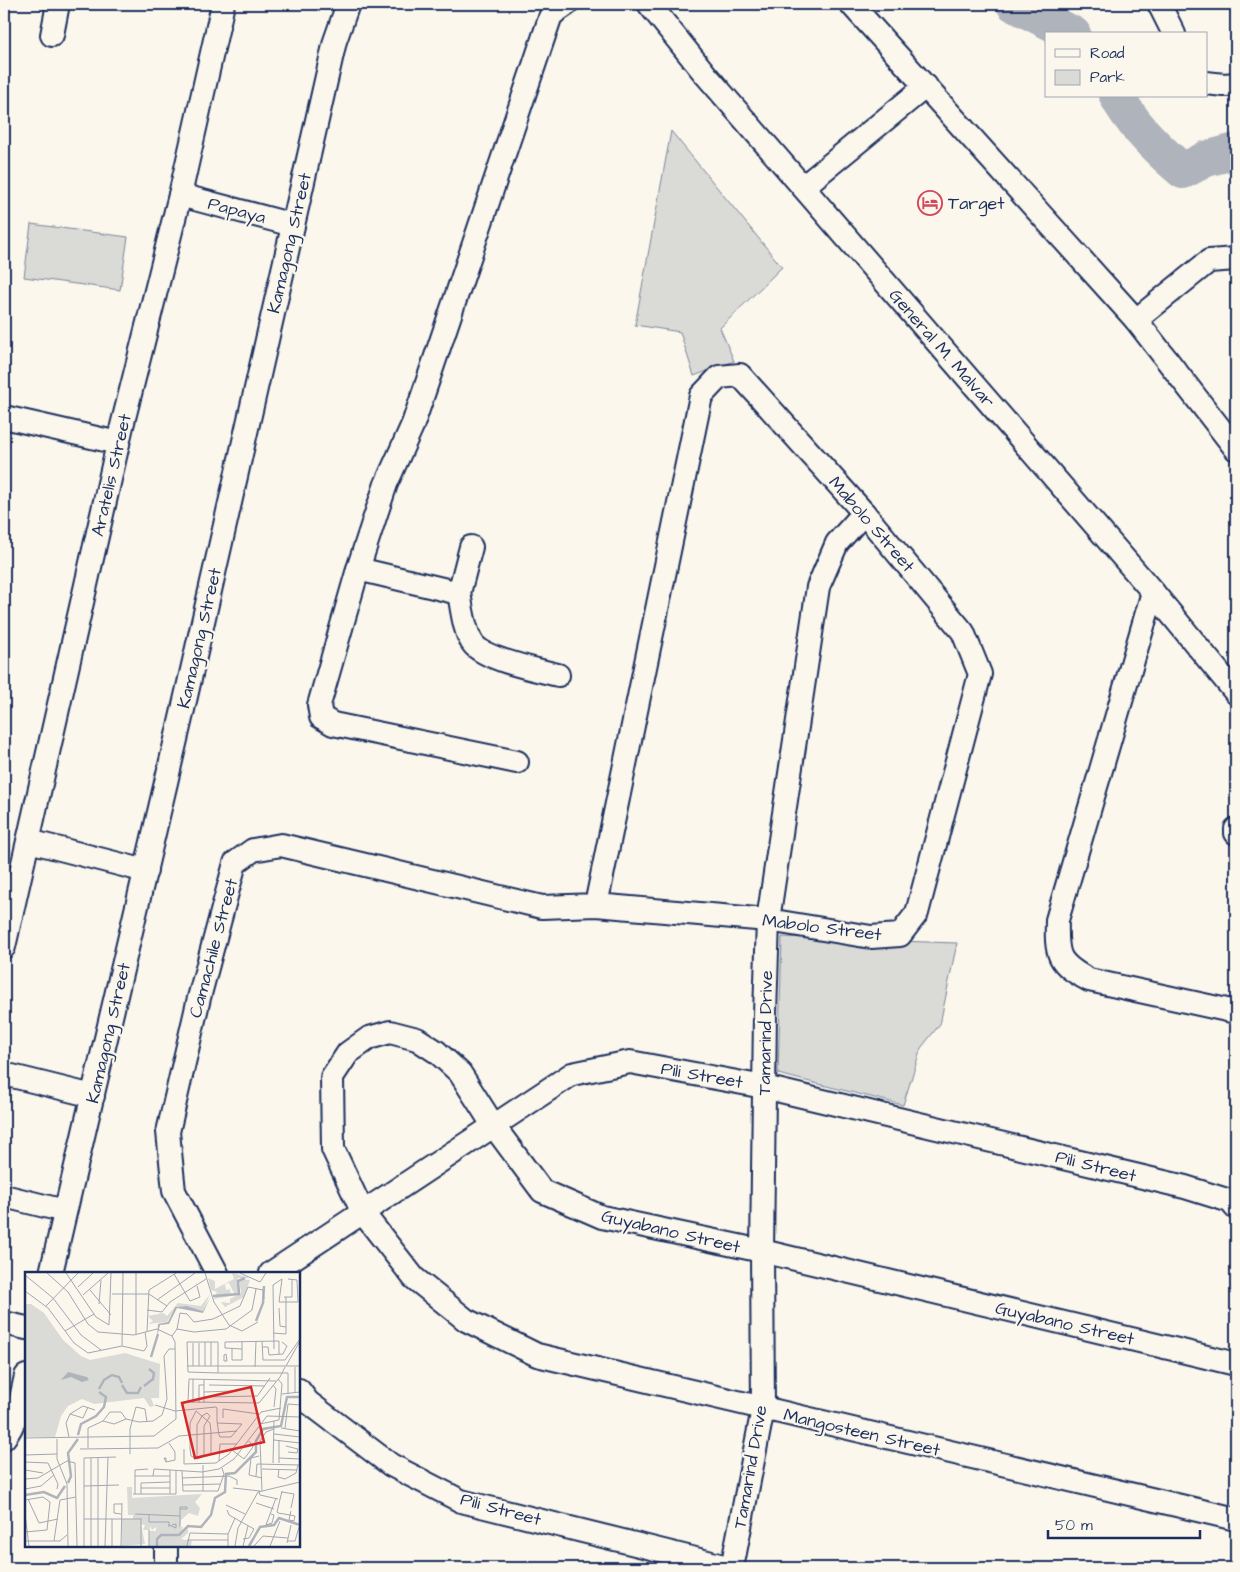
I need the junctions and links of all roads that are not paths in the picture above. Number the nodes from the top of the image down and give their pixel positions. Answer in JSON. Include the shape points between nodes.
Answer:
{"nodes":[{"id":1,"x":58,"y":4,"type":"edge"},
{"id":2,"x":223,"y":4,"type":"edge"},
{"id":3,"x":348,"y":4,"type":"edge"},
{"id":4,"x":567,"y":4,"type":"edge"},
{"id":5,"x":649,"y":4,"type":"edge"},
{"id":6,"x":851,"y":4,"type":"edge"},
{"id":7,"x":1159,"y":4,"type":"edge"},
{"id":8,"x":1173,"y":32,"type":"edge"},
{"id":9,"x":52,"y":35,"type":"dead end"},
{"id":10,"x":1208,"y":83,"type":"edge"},
{"id":11,"x":1236,"y":84,"type":"edge"},
{"id":12,"x":926,"y":86,"type":"junction"},
{"id":13,"x":803,"y":187,"type":"junction"},
{"id":14,"x":180,"y":195,"type":"junction"},
{"id":15,"x":293,"y":225,"type":"junction"},
{"id":16,"x":1236,"y":258,"type":"edge"},
{"id":17,"x":1136,"y":320,"type":"junction"},
{"id":18,"x":4,"y":416,"type":"edge"},
{"id":19,"x":118,"y":443,"type":"junction"},
{"id":20,"x":1236,"y":449,"type":"edge"},
{"id":21,"x":864,"y":513,"type":"junction"},
{"id":22,"x":471,"y":547,"type":"dead end"},
{"id":23,"x":358,"y":569,"type":"junction"},
{"id":24,"x":1153,"y":592,"type":"junction"},
{"id":25,"x":459,"y":593,"type":"junction"},
{"id":26,"x":558,"y":675,"type":"dead end"},
{"id":27,"x":1236,"y":693,"type":"edge"},
{"id":28,"x":517,"y":762,"type":"dead end"},
{"id":29,"x":1236,"y":829,"type":"edge"},
{"id":30,"x":1236,"y":833,"type":"edge"},
{"id":31,"x":29,"y":841,"type":"junction"},
{"id":32,"x":146,"y":871,"type":"junction"},
{"id":33,"x":596,"y":905,"type":"junction"},
{"id":34,"x":768,"y":920,"type":"junction"},
{"id":35,"x":4,"y":947,"type":"edge"},
{"id":36,"x":1236,"y":1012,"type":"edge"},
{"id":37,"x":4,"y":1074,"type":"edge"},
{"id":38,"x":764,"y":1087,"type":"junction"},
{"id":39,"x":93,"y":1096,"type":"junction"},
{"id":40,"x":494,"y":1125,"type":"junction"},
{"id":41,"x":4,"y":1196,"type":"edge"},
{"id":42,"x":1236,"y":1208,"type":"edge"},
{"id":43,"x":65,"y":1211,"type":"junction"},
{"id":44,"x":362,"y":1213,"type":"junction"},
{"id":45,"x":762,"y":1251,"type":"junction"},
{"id":46,"x":51,"y":1272,"type":"edge"},
{"id":47,"x":216,"y":1272,"type":"edge"},
{"id":48,"x":273,"y":1272,"type":"edge"},
{"id":49,"x":4,"y":1323,"type":"edge"},
{"id":50,"x":25,"y":1328,"type":"edge"},
{"id":51,"x":1236,"y":1364,"type":"edge"},
{"id":52,"x":25,"y":1380,"type":"edge"},
{"id":53,"x":300,"y":1391,"type":"edge"},
{"id":54,"x":763,"y":1409,"type":"junction"},
{"id":55,"x":4,"y":1438,"type":"edge"},
{"id":56,"x":1236,"y":1519,"type":"edge"},
{"id":57,"x":166,"y":1547,"type":"edge"},
{"id":58,"x":166,"y":1568,"type":"edge"},
{"id":59,"x":732,"y":1568,"type":"edge"}],
"edges":[{"from":1,"to":9,"type":"street"},
{"from":2,"to":14,"type":"street","name":"Aratelis Street"},
{"from":3,"to":15,"type":"street","name":"Kamagong Street","via":[[335,41]]},
{"from":4,"to":23,"type":"street","via":[[551,16],[428,380],[386,484]]},
{"from":5,"to":13,"type":"street","name":"General M. Malvar"},
{"from":6,"to":12,"type":"street"},
{"from":7,"to":8,"type":"street"},
{"from":10,"to":11,"type":"street"},
{"from":12,"to":13,"type":"street"},
{"from":12,"to":17,"type":"street"},
{"from":13,"to":24,"type":"street","name":"General M. Malvar"},
{"from":14,"to":15,"type":"street","name":"Papaya"},
{"from":14,"to":19,"type":"street","name":"Aratelis Street"},
{"from":15,"to":32,"type":"street","name":"Kamagong Street"},
{"from":16,"to":17,"type":"street","via":[[1209,261]]},
{"from":17,"to":20,"type":"street"},
{"from":18,"to":19,"type":"street"},
{"from":19,"to":31,"type":"street","name":"Aratelis Street"},
{"from":21,"to":33,"type":"street","name":"Mabolo Street","via":[[740,375],[719,377],[701,396]]},
{"from":21,"to":34,"type":"street","name":"Tamarind Drive","via":[[837,543],[818,587]]},
{"from":21,"to":34,"type":"street","name":"Mabolo Street","via":[[963,632],[980,674],[917,913],[900,935],[871,937]]},
{"from":22,"to":25,"type":"street"},
{"from":23,"to":25,"type":"street"},
{"from":23,"to":28,"type":"street","via":[[319,705],[321,717],[333,724]]},
{"from":24,"to":27,"type":"street","name":"General M. Malvar"},
{"from":24,"to":36,"type":"street","via":[[1057,920],[1057,943],[1063,961],[1089,980]]},
{"from":25,"to":26,"type":"street","via":[[466,627],[474,645],[488,656]]},
{"from":29,"to":30,"type":"street"},
{"from":31,"to":32,"type":"street"},
{"from":31,"to":35,"type":"street","name":"Aratelis Street"},
{"from":32,"to":39,"type":"street","name":"Kamagong Street"},
{"from":33,"to":34,"type":"street","name":"Mabolo Street"},
{"from":33,"to":47,"type":"street","name":"Camachile Street","via":[[542,907],[281,845],[253,850],[235,863],[168,1132],[174,1191]]},
{"from":34,"to":38,"type":"street","name":"Tamarind Drive"},
{"from":37,"to":39,"type":"street"},
{"from":38,"to":40,"type":"street","name":"Pili Street","via":[[630,1062],[572,1074]]},
{"from":38,"to":42,"type":"street","name":"Pili Street","via":[[1184,1187],[1230,1201]]},
{"from":38,"to":45,"type":"street","name":"Tamarind Drive"},
{"from":39,"to":43,"type":"street","name":"Kamagong Street"},
{"from":40,"to":44,"type":"street","name":"Pili Street"},
{"from":40,"to":44,"type":"street","name":"Guyabano Street","via":[[460,1073],[437,1052],[417,1039],[390,1032],[369,1038],[348,1053],[332,1077],[333,1149]]},
{"from":40,"to":45,"type":"street","name":"Guyabano Street","via":[[542,1191],[602,1217]]},
{"from":41,"to":43,"type":"street"},
{"from":43,"to":46,"type":"street","name":"Kamagong Street"},
{"from":44,"to":48,"type":"street","name":"Pili Street"},
{"from":44,"to":54,"type":"street","name":"Mangosteen Street","via":[[414,1278],[474,1325],[537,1355]]},
{"from":45,"to":51,"type":"street","name":"Guyabano Street"},
{"from":45,"to":54,"type":"street","name":"Tamarind Drive"},
{"from":49,"to":50,"type":"street"},
{"from":52,"to":55,"type":"street","via":[[15,1418]]},
{"from":53,"to":59,"type":"street","name":"Pili Street","via":[[308,1402],[392,1465],[461,1501]]},
{"from":54,"to":56,"type":"street","name":"Mangosteen Street"},
{"from":54,"to":59,"type":"street","name":"Tamarind Drive"},
{"from":57,"to":58,"type":"street"}]}
